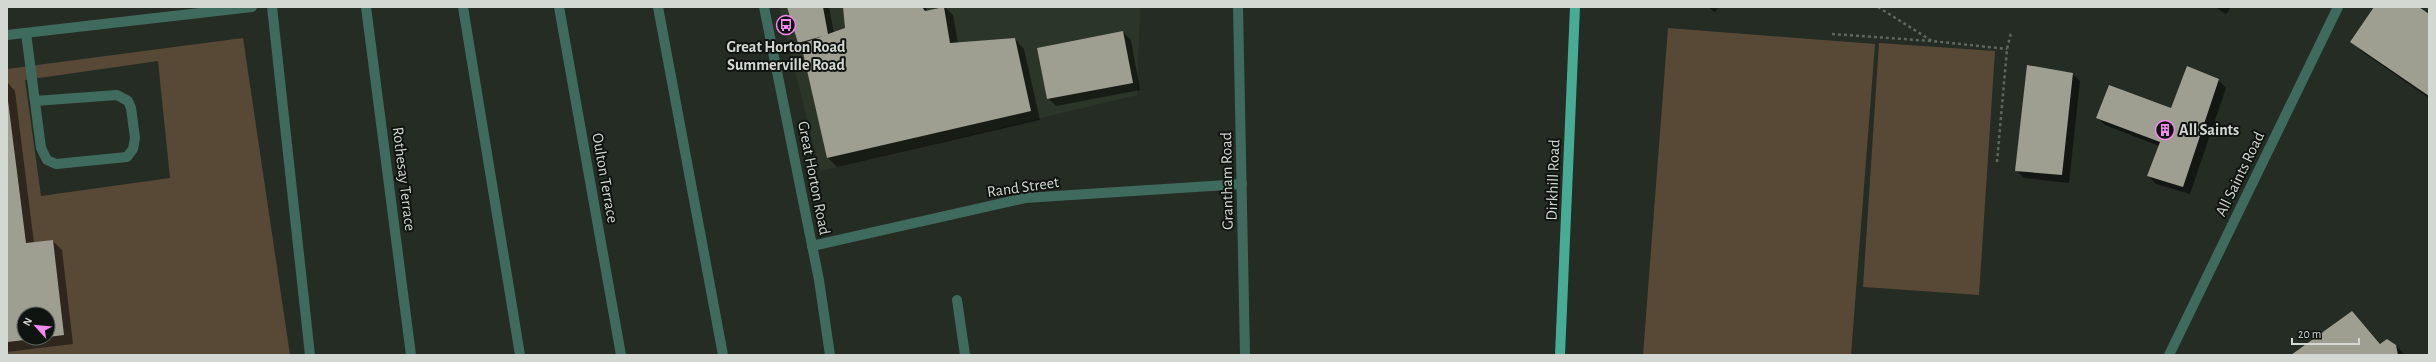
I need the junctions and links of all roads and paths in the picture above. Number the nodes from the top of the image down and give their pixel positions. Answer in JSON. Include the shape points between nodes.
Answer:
{"nodes":[{"id":1,"x":252,"y":7,"type":"edge"},
{"id":2,"x":272,"y":7,"type":"edge"},
{"id":3,"x":366,"y":7,"type":"edge"},
{"id":4,"x":463,"y":7,"type":"edge"},
{"id":5,"x":559,"y":7,"type":"edge"},
{"id":6,"x":658,"y":7,"type":"edge"},
{"id":7,"x":764,"y":7,"type":"edge"},
{"id":8,"x":1238,"y":7,"type":"edge"},
{"id":9,"x":1575,"y":7,"type":"edge"},
{"id":10,"x":1878,"y":7,"type":"edge"},
{"id":11,"x":2338,"y":7,"type":"edge"},
{"id":12,"x":26,"y":32,"type":"junction"},
{"id":13,"x":2011,"y":33,"type":"dead end"},
{"id":14,"x":1832,"y":34,"type":"dead end"},
{"id":15,"x":7,"y":35,"type":"edge"},
{"id":16,"x":1932,"y":41,"type":"junction"},
{"id":17,"x":2008,"y":49,"type":"junction"},
{"id":18,"x":35,"y":102,"type":"junction"},
{"id":19,"x":1997,"y":162,"type":"dead end"},
{"id":20,"x":1242,"y":184,"type":"junction"},
{"id":21,"x":812,"y":246,"type":"junction"},
{"id":22,"x":957,"y":300,"type":"dead end"},
{"id":23,"x":310,"y":355,"type":"edge"},
{"id":24,"x":411,"y":355,"type":"edge"},
{"id":25,"x":520,"y":355,"type":"edge"},
{"id":26,"x":621,"y":355,"type":"edge"},
{"id":27,"x":724,"y":355,"type":"edge"},
{"id":28,"x":830,"y":355,"type":"edge"},
{"id":29,"x":964,"y":355,"type":"edge"},
{"id":30,"x":1245,"y":355,"type":"edge"},
{"id":31,"x":1560,"y":355,"type":"edge"},
{"id":32,"x":2169,"y":355,"type":"edge"}],
"edges":[{"from":1,"to":12,"type":"street"},
{"from":2,"to":23,"type":"street"},
{"from":3,"to":24,"type":"street","name":"Rothesay Terrace"},
{"from":4,"to":25,"type":"street"},
{"from":5,"to":26,"type":"street","name":"Oulton Terrace"},
{"from":6,"to":27,"type":"street"},
{"from":7,"to":21,"type":"street","name":"Great Horton Road"},
{"from":8,"to":20,"type":"street","name":"Grantham Road"},
{"from":9,"to":31,"type":"main road","name":"Dirkhill Road"},
{"from":10,"to":16,"type":"path"},
{"from":11,"to":32,"type":"street","name":"All Saints Road"},
{"from":12,"to":15,"type":"street"},
{"from":12,"to":18,"type":"street"},
{"from":13,"to":17,"type":"path"},
{"from":14,"to":16,"type":"path"},
{"from":16,"to":17,"type":"path"},
{"from":17,"to":19,"type":"path"},
{"from":18,"to":18,"type":"street","via":[[41,148],[47,160],[56,164],[127,157],[133,148],[135,138],[131,108],[128,101],[117,95]]},
{"from":20,"to":21,"type":"street","name":"Rand Street","via":[[1025,198]]},
{"from":20,"to":30,"type":"street","name":"Grantham Road"},
{"from":21,"to":28,"type":"street","name":"Great Horton Road"},
{"from":22,"to":29,"type":"street"}]}
